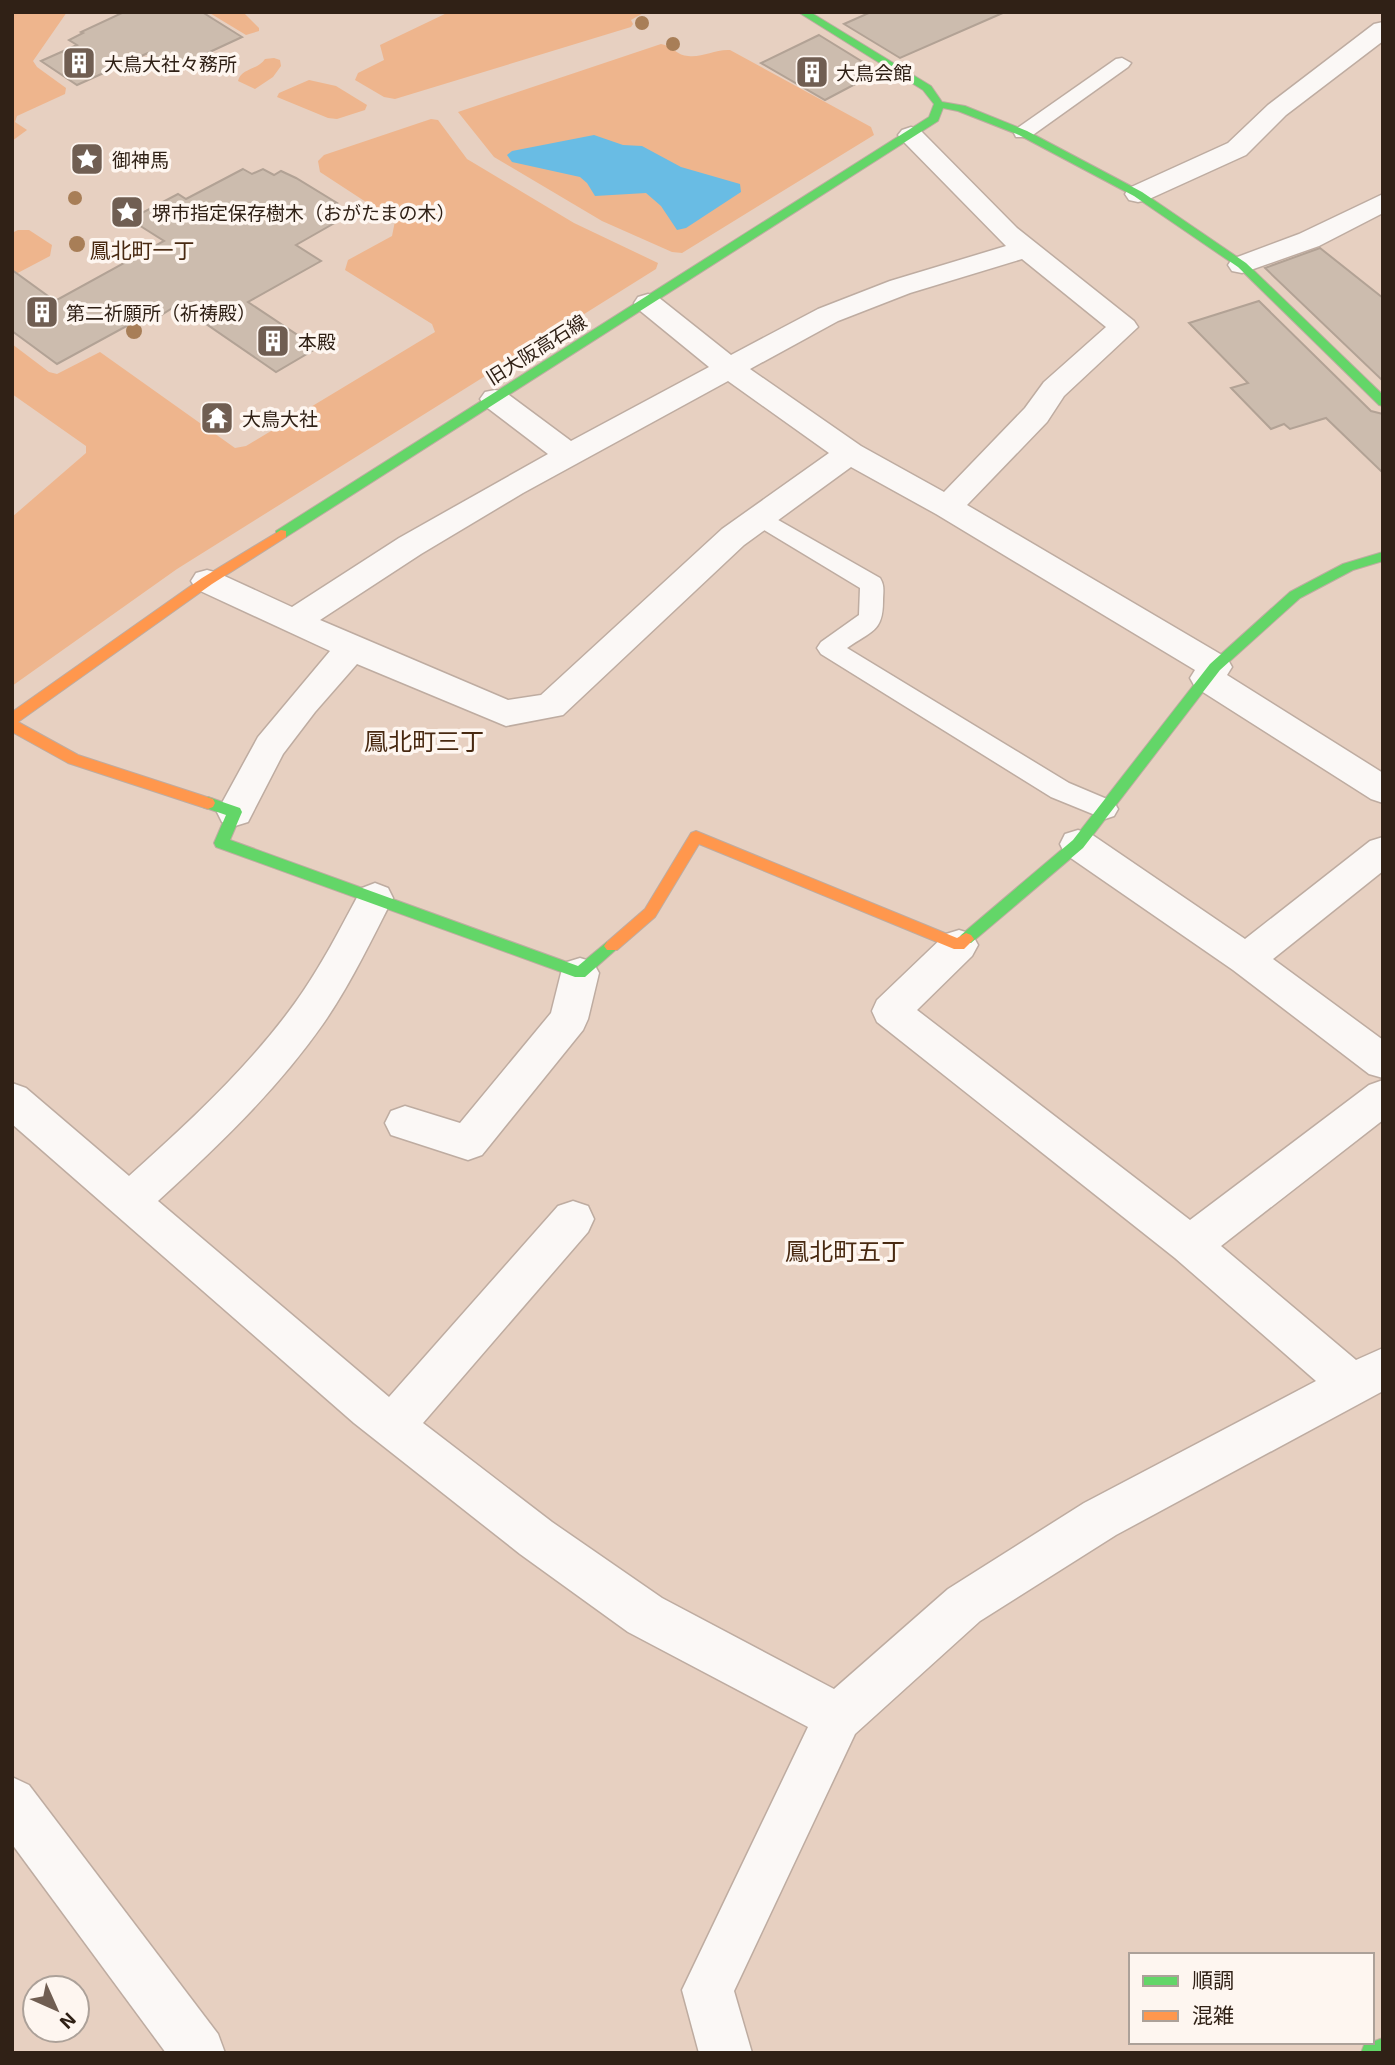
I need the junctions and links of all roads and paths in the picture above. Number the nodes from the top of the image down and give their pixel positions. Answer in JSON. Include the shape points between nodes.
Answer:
{"nodes":[{"id":1,"x":803,"y":12,"type":"edge"},
{"id":2,"x":1371,"y":12,"type":"edge"},
{"id":3,"x":1383,"y":17,"type":"edge"},
{"id":4,"x":1383,"y":29,"type":"edge"},
{"id":5,"x":1122,"y":63,"type":"dead end"},
{"id":6,"x":939,"y":104,"type":"junction"},
{"id":7,"x":1023,"y":133,"type":"junction"},
{"id":8,"x":911,"y":135,"type":"junction"},
{"id":9,"x":1138,"y":194,"type":"junction"},
{"id":10,"x":1376,"y":211,"type":"edge"},
{"id":11,"x":1026,"y":249,"type":"junction"},
{"id":12,"x":1242,"y":265,"type":"junction"},
{"id":13,"x":648,"y":303,"type":"junction"},
{"id":14,"x":730,"y":369,"type":"junction"},
{"id":15,"x":495,"y":399,"type":"junction"},
{"id":16,"x":1383,"y":402,"type":"edge"},
{"id":17,"x":850,"y":453,"type":"junction"},
{"id":18,"x":570,"y":455,"type":"junction"},
{"id":19,"x":947,"y":507,"type":"junction"},
{"id":20,"x":760,"y":517,"type":"junction"},
{"id":21,"x":1383,"y":556,"type":"edge"},
{"id":22,"x":207,"y":581,"type":"junction"},
{"id":23,"x":293,"y":622,"type":"junction"},
{"id":24,"x":352,"y":648,"type":"junction"},
{"id":25,"x":1211,"y":673,"type":"junction"},
{"id":26,"x":12,"y":719,"type":"edge"},
{"id":27,"x":12,"y":724,"type":"edge"},
{"id":28,"x":1383,"y":790,"type":"edge"},
{"id":29,"x":1105,"y":809,"type":"junction"},
{"id":30,"x":235,"y":812,"type":"junction"},
{"id":31,"x":1078,"y":844,"type":"junction"},
{"id":32,"x":1383,"y":851,"type":"edge"},
{"id":33,"x":375,"y":898,"type":"junction"},
{"id":34,"x":959,"y":945,"type":"junction"},
{"id":35,"x":1247,"y":960,"type":"junction"},
{"id":36,"x":580,"y":973,"type":"junction"},
{"id":37,"x":1383,"y":1062,"type":"edge"},
{"id":38,"x":1383,"y":1097,"type":"edge"},
{"id":39,"x":12,"y":1100,"type":"edge"},
{"id":40,"x":405,"y":1123,"type":"dead end"},
{"id":41,"x":129,"y":1200,"type":"junction"},
{"id":42,"x":573,"y":1219,"type":"dead end"},
{"id":43,"x":1190,"y":1245,"type":"junction"},
{"id":44,"x":1368,"y":1377,"type":"edge"},
{"id":45,"x":392,"y":1426,"type":"junction"},
{"id":46,"x":838,"y":1717,"type":"junction"},
{"id":47,"x":12,"y":1802,"type":"edge"},
{"id":48,"x":1383,"y":2049,"type":"edge"},
{"id":49,"x":199,"y":2053,"type":"edge"},
{"id":50,"x":726,"y":2053,"type":"edge"},
{"id":51,"x":1372,"y":2053,"type":"edge"}],
"edges":[{"from":1,"to":6,"type":"street","via":[[927,88]]},
{"from":2,"to":3,"type":"street"},
{"from":4,"to":9,"type":"street","via":[[1277,110],[1237,149]]},
{"from":5,"to":7,"type":"lane"},
{"from":6,"to":7,"type":"street"},
{"from":6,"to":8,"type":"street","name":"旧大阪高石線","via":[[934,119]]},
{"from":7,"to":9,"type":"street"},
{"from":8,"to":11,"type":"street"},
{"from":8,"to":13,"type":"street","name":"旧大阪高石線"},
{"from":9,"to":12,"type":"street"},
{"from":10,"to":12,"type":"street"},
{"from":11,"to":14,"type":"street","via":[[828,315]]},
{"from":11,"to":19,"type":"street","via":[[1124,327],[1054,389],[1036,415]]},
{"from":12,"to":16,"type":"street"},
{"from":13,"to":14,"type":"street"},
{"from":13,"to":15,"type":"street","name":"旧大阪高石線"},
{"from":14,"to":17,"type":"street"},
{"from":14,"to":18,"type":"street"},
{"from":15,"to":18,"type":"street"},
{"from":15,"to":22,"type":"street","name":"旧大阪高石線"},
{"from":17,"to":19,"type":"street"},
{"from":17,"to":20,"type":"street"},
{"from":18,"to":23,"type":"street","via":[[410,547]]},
{"from":19,"to":25,"type":"street"},
{"from":20,"to":24,"type":"street","via":[[551,706],[506,713]]},
{"from":20,"to":29,"type":"lane","via":[[872,584],[871,619],[829,648],[1060,790]]},
{"from":21,"to":25,"type":"street","via":[[1348,567],[1295,595]]},
{"from":22,"to":23,"type":"street"},
{"from":22,"to":26,"type":"street","name":"旧大阪高石線"},
{"from":23,"to":24,"type":"street"},
{"from":24,"to":30,"type":"street","via":[[270,746]]},
{"from":25,"to":28,"type":"street"},
{"from":25,"to":29,"type":"street"},
{"from":27,"to":30,"type":"street","via":[[73,759]]},
{"from":29,"to":31,"type":"street"},
{"from":30,"to":33,"type":"street","via":[[221,843]]},
{"from":31,"to":34,"type":"street"},
{"from":31,"to":35,"type":"street"},
{"from":32,"to":35,"type":"street"},
{"from":33,"to":36,"type":"street"},
{"from":33,"to":41,"type":"street","via":[[309,1014],[257,1078]]},
{"from":34,"to":36,"type":"street","via":[[696,837],[650,914]]},
{"from":34,"to":43,"type":"street","via":[[891,1011]]},
{"from":35,"to":37,"type":"street"},
{"from":36,"to":40,"type":"street","via":[[569,1019],[468,1143]]},
{"from":38,"to":43,"type":"street"},
{"from":39,"to":41,"type":"street"},
{"from":41,"to":45,"type":"street"},
{"from":42,"to":45,"type":"street"},
{"from":43,"to":44,"type":"street"},
{"from":44,"to":46,"type":"street","via":[[1100,1519],[964,1605]]},
{"from":45,"to":46,"type":"street","via":[[536,1538],[645,1615]]},
{"from":46,"to":50,"type":"street","via":[[708,1990]]},
{"from":47,"to":49,"type":"street"},
{"from":48,"to":51,"type":"street"}]}
